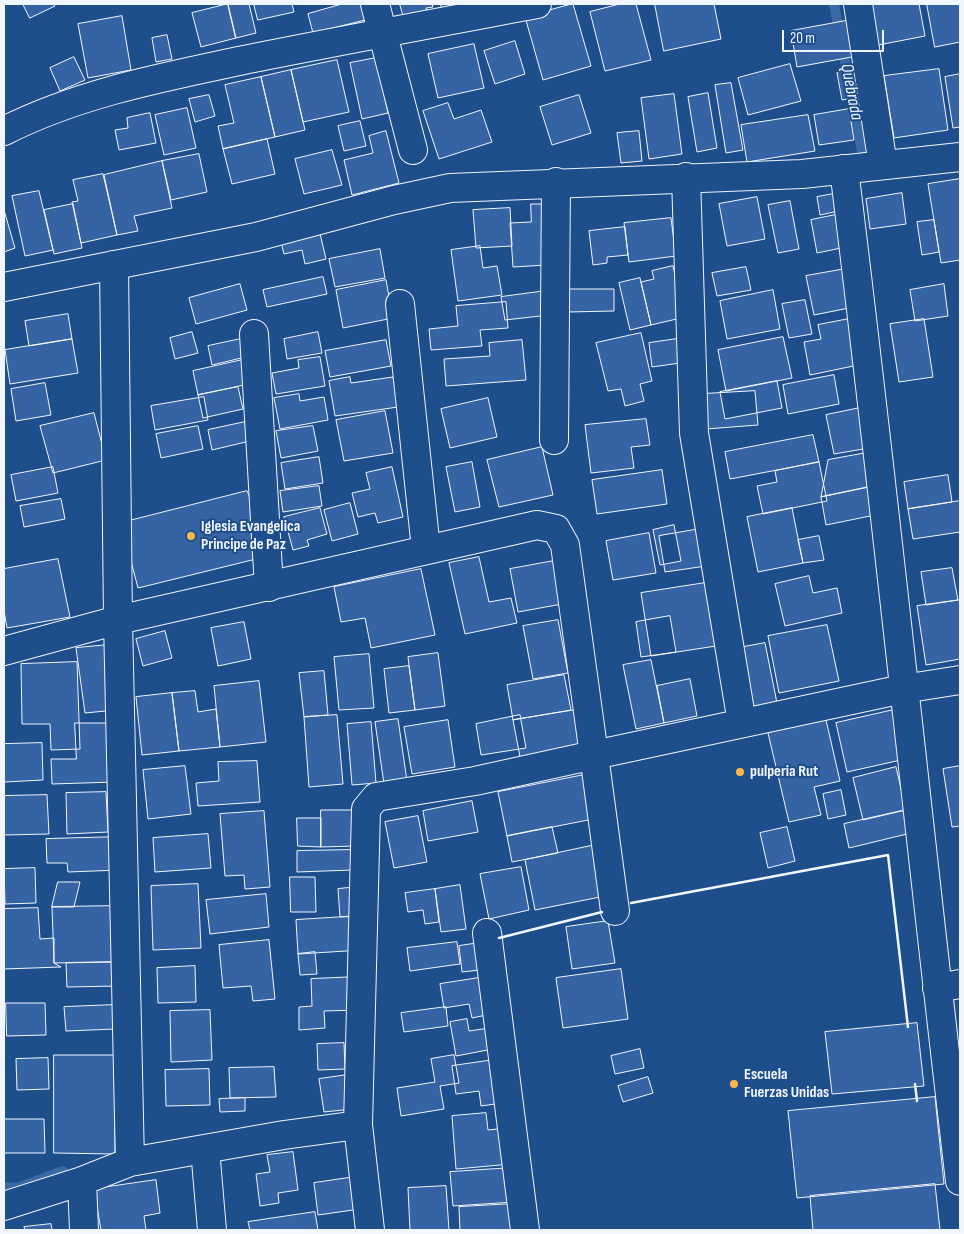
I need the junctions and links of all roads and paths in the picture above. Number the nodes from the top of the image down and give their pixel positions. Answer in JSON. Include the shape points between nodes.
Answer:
{"nodes":[{"id":1,"x":375,"y":4,"type":"edge"},
{"id":2,"x":537,"y":4,"type":"edge"},
{"id":3,"x":858,"y":4,"type":"edge"},
{"id":4,"x":382,"y":32,"type":"junction"},
{"id":5,"x":4,"y":131,"type":"edge"},
{"id":6,"x":413,"y":150,"type":"dead end"},
{"id":7,"x":960,"y":157,"type":"edge"},
{"id":8,"x":883,"y":165,"type":"junction"},
{"id":9,"x":844,"y":169,"type":"junction"},
{"id":10,"x":686,"y":177,"type":"junction"},
{"id":11,"x":556,"y":182,"type":"junction"},
{"id":12,"x":114,"y":265,"type":"junction"},
{"id":13,"x":4,"y":287,"type":"edge"},
{"id":14,"x":400,"y":304,"type":"dead end"},
{"id":15,"x":254,"y":334,"type":"dead end"},
{"id":16,"x":554,"y":440,"type":"dead end"},
{"id":17,"x":426,"y":549,"type":"junction"},
{"id":18,"x":269,"y":587,"type":"junction"},
{"id":19,"x":118,"y":620,"type":"junction"},
{"id":20,"x":4,"y":651,"type":"edge"},
{"id":21,"x":960,"y":680,"type":"edge"},
{"id":22,"x":903,"y":689,"type":"junction"},
{"id":23,"x":742,"y":723,"type":"junction"},
{"id":24,"x":594,"y":755,"type":"junction"},
{"id":25,"x":614,"y":911,"type":"dead end"},
{"id":26,"x":487,"y":933,"type":"dead end"},
{"id":27,"x":949,"y":986,"type":"edge"},
{"id":28,"x":358,"y":1125,"type":"junction"},
{"id":29,"x":205,"y":1150,"type":"junction"},
{"id":30,"x":130,"y":1162,"type":"junction"},
{"id":31,"x":82,"y":1181,"type":"junction"},
{"id":32,"x":960,"y":1181,"type":"edge"},
{"id":33,"x":4,"y":1206,"type":"edge"},
{"id":34,"x":84,"y":1230,"type":"edge"},
{"id":35,"x":212,"y":1230,"type":"edge"},
{"id":36,"x":370,"y":1230,"type":"edge"},
{"id":37,"x":525,"y":1230,"type":"edge"}],
"edges":[{"from":1,"to":4,"type":"street"},
{"from":2,"to":4,"type":"street"},
{"from":3,"to":8,"type":"street"},
{"from":4,"to":5,"type":"street","via":[[161,78],[38,114]]},
{"from":4,"to":6,"type":"street"},
{"from":7,"to":8,"type":"street"},
{"from":8,"to":9,"type":"street"},
{"from":9,"to":10,"type":"street","via":[[802,174]]},
{"from":9,"to":22,"type":"street"},
{"from":10,"to":11,"type":"street"},
{"from":10,"to":23,"type":"street","via":[[694,433]]},
{"from":11,"to":12,"type":"street","via":[[450,188],[256,237]]},
{"from":11,"to":16,"type":"street"},
{"from":12,"to":13,"type":"street"},
{"from":12,"to":19,"type":"street"},
{"from":14,"to":17,"type":"street"},
{"from":15,"to":18,"type":"street"},
{"from":17,"to":18,"type":"street"},
{"from":17,"to":24,"type":"street","via":[[537,525],[556,529],[565,545]]},
{"from":18,"to":19,"type":"street"},
{"from":19,"to":20,"type":"street"},
{"from":19,"to":30,"type":"street"},
{"from":21,"to":22,"type":"street"},
{"from":22,"to":23,"type":"street"},
{"from":22,"to":27,"type":"street"},
{"from":23,"to":24,"type":"street"},
{"from":24,"to":25,"type":"street"},
{"from":24,"to":28,"type":"street","via":[[475,781],[376,797],[366,809]]},
{"from":26,"to":37,"type":"street"},
{"from":27,"to":32,"type":"street"},
{"from":28,"to":29,"type":"street"},
{"from":28,"to":36,"type":"street"},
{"from":29,"to":30,"type":"street"},
{"from":29,"to":35,"type":"street"},
{"from":30,"to":31,"type":"street"},
{"from":31,"to":33,"type":"street"},
{"from":31,"to":34,"type":"street"}]}
